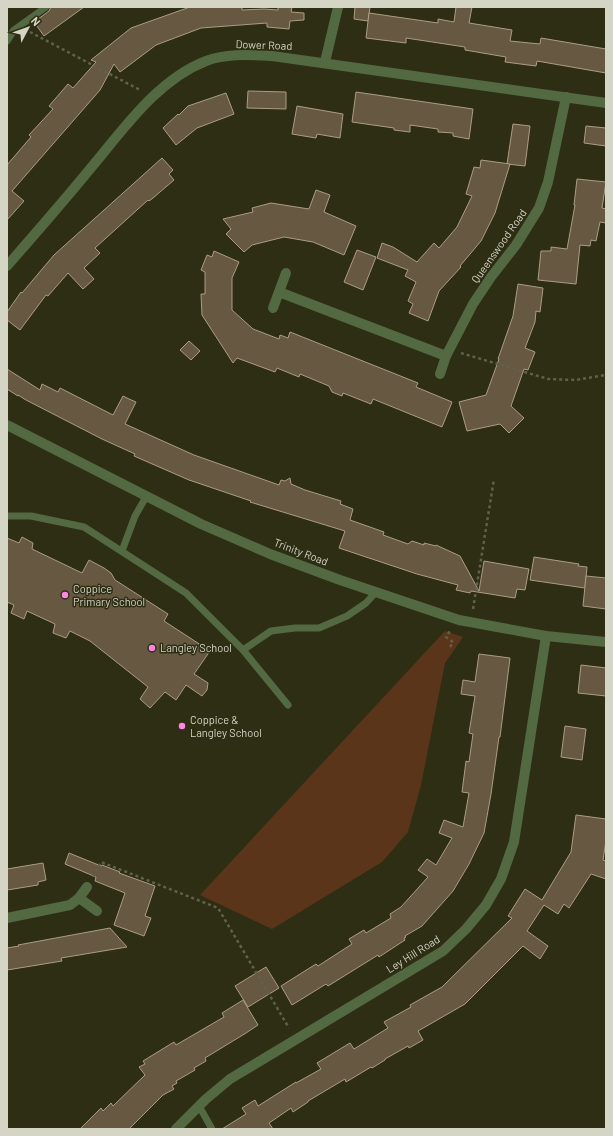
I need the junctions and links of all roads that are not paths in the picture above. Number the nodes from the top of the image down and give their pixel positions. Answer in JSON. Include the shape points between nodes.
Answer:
{"nodes":[{"id":1,"x":46,"y":7,"type":"edge"},
{"id":2,"x":338,"y":7,"type":"edge"},
{"id":3,"x":7,"y":25,"type":"edge"},
{"id":4,"x":17,"y":28,"type":"junction"},
{"id":5,"x":7,"y":41,"type":"edge"},
{"id":6,"x":325,"y":62,"type":"junction"},
{"id":7,"x":566,"y":97,"type":"junction"},
{"id":8,"x":606,"y":103,"type":"edge"},
{"id":9,"x":7,"y":266,"type":"edge"},
{"id":10,"x":286,"y":273,"type":"dead end"},
{"id":11,"x":279,"y":292,"type":"junction"},
{"id":12,"x":273,"y":308,"type":"dead end"},
{"id":13,"x":447,"y":353,"type":"junction"},
{"id":14,"x":440,"y":374,"type":"dead end"},
{"id":15,"x":7,"y":425,"type":"edge"},
{"id":16,"x":146,"y":497,"type":"junction"},
{"id":17,"x":7,"y":516,"type":"edge"},
{"id":18,"x":122,"y":551,"type":"junction"},
{"id":19,"x":376,"y":592,"type":"junction"},
{"id":20,"x":546,"y":636,"type":"junction"},
{"id":21,"x":606,"y":642,"type":"edge"},
{"id":22,"x":243,"y":650,"type":"junction"},
{"id":23,"x":288,"y":704,"type":"dead end"},
{"id":24,"x":87,"y":887,"type":"road end"},
{"id":25,"x":80,"y":898,"type":"junction"},
{"id":26,"x":97,"y":911,"type":"dead end"},
{"id":27,"x":7,"y":918,"type":"edge"},
{"id":28,"x":199,"y":1106,"type":"junction"},
{"id":29,"x":176,"y":1129,"type":"edge"},
{"id":30,"x":212,"y":1129,"type":"edge"}],
"edges":[{"from":1,"to":4,"type":"lane"},
{"from":2,"to":6,"type":"street"},
{"from":3,"to":4,"type":"lane"},
{"from":4,"to":5,"type":"lane"},
{"from":6,"to":7,"type":"street","name":"Dower Road"},
{"from":6,"to":9,"type":"street","name":"Dower Road","via":[[272,56],[231,56],[193,67],[153,97]]},
{"from":7,"to":8,"type":"street","name":"Dower Road"},
{"from":7,"to":13,"type":"street","name":"Queenswood Road","via":[[548,182],[539,208],[516,245],[473,304]]},
{"from":10,"to":11,"type":"street"},
{"from":11,"to":12,"type":"street"},
{"from":11,"to":13,"type":"street"},
{"from":13,"to":14,"type":"street","name":"Queenswood Road"},
{"from":15,"to":16,"type":"street","name":"Trinity Road"},
{"from":16,"to":18,"type":"lane","via":[[135,516]]},
{"from":16,"to":19,"type":"street","name":"Trinity Road","via":[[270,554]]},
{"from":17,"to":18,"type":"lane","via":[[32,516],[84,527]]},
{"from":18,"to":22,"type":"lane","via":[[186,593]]},
{"from":19,"to":20,"type":"street","name":"Trinity Road","via":[[459,620]]},
{"from":19,"to":22,"type":"lane","via":[[366,604],[347,616],[319,628],[270,631]]},
{"from":20,"to":21,"type":"street","name":"Trinity Road"},
{"from":20,"to":28,"type":"street","name":"Ley Hill Road","via":[[514,842],[501,879],[486,905],[466,929],[442,951],[230,1080]]},
{"from":22,"to":23,"type":"lane"},
{"from":24,"to":25,"type":"street"},
{"from":25,"to":26,"type":"street"},
{"from":25,"to":27,"type":"street","via":[[70,905]]},
{"from":28,"to":29,"type":"street","name":"Ley Hill Road"},
{"from":28,"to":30,"type":"lane"}]}
